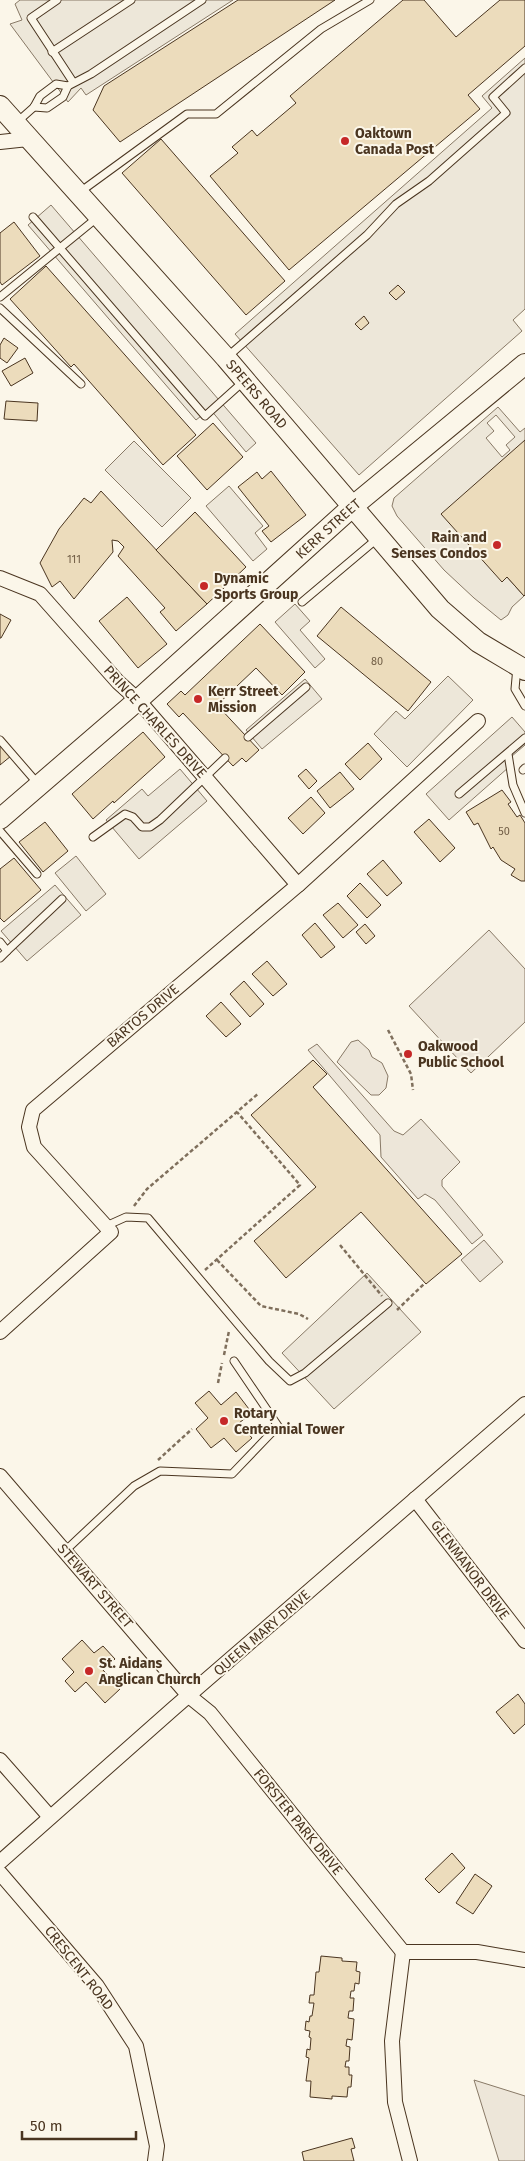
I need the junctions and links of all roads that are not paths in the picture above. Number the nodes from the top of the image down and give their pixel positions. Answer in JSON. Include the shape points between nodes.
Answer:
{"nodes":[{"id":1,"x":58,"y":0,"type":"edge"},
{"id":2,"x":131,"y":0,"type":"edge"},
{"id":3,"x":202,"y":0,"type":"edge"},
{"id":4,"x":370,"y":0,"type":"edge"},
{"id":5,"x":52,"y":52,"type":"junction"},
{"id":6,"x":525,"y":68,"type":"edge"},
{"id":7,"x":71,"y":84,"type":"junction"},
{"id":8,"x":0,"y":106,"type":"edge"},
{"id":9,"x":34,"y":107,"type":"junction"},
{"id":10,"x":16,"y":123,"type":"junction"},
{"id":11,"x":28,"y":139,"type":"junction"},
{"id":12,"x":0,"y":142,"type":"edge"},
{"id":13,"x":78,"y":194,"type":"junction"},
{"id":14,"x":33,"y":217,"type":"dead end"},
{"id":15,"x":99,"y":217,"type":"junction"},
{"id":16,"x":58,"y":249,"type":"junction"},
{"id":17,"x":0,"y":297,"type":"edge"},
{"id":18,"x":0,"y":308,"type":"edge"},
{"id":19,"x":226,"y":358,"type":"junction"},
{"id":20,"x":525,"y":364,"type":"edge"},
{"id":21,"x":245,"y":380,"type":"junction"},
{"id":22,"x":81,"y":384,"type":"dead end"},
{"id":23,"x":352,"y":507,"type":"junction"},
{"id":24,"x":378,"y":538,"type":"junction"},
{"id":25,"x":0,"y":578,"type":"edge"},
{"id":26,"x":302,"y":602,"type":"dead end"},
{"id":27,"x":521,"y":668,"type":"edge"},
{"id":28,"x":306,"y":687,"type":"dead end"},
{"id":29,"x":138,"y":700,"type":"junction"},
{"id":30,"x":525,"y":706,"type":"edge"},
{"id":31,"x":478,"y":721,"type":"dead end"},
{"id":32,"x":248,"y":737,"type":"dead end"},
{"id":33,"x":525,"y":738,"type":"edge"},
{"id":34,"x":0,"y":740,"type":"edge"},
{"id":35,"x":508,"y":754,"type":"junction"},
{"id":36,"x":225,"y":758,"type":"dead end"},
{"id":37,"x":205,"y":776,"type":"junction"},
{"id":38,"x":39,"y":786,"type":"junction"},
{"id":39,"x":459,"y":794,"type":"dead end"},
{"id":40,"x":525,"y":813,"type":"edge"},
{"id":41,"x":0,"y":819,"type":"edge"},
{"id":42,"x":0,"y":831,"type":"edge"},
{"id":43,"x":93,"y":837,"type":"dead end"},
{"id":44,"x":37,"y":874,"type":"dead end"},
{"id":45,"x":298,"y":885,"type":"junction"},
{"id":46,"x":62,"y":899,"type":"dead end"},
{"id":47,"x":0,"y":942,"type":"edge"},
{"id":48,"x":7,"y":951,"type":"junction"},
{"id":49,"x":0,"y":958,"type":"edge"},
{"id":50,"x":106,"y":1226,"type":"junction"},
{"id":51,"x":388,"y":1303,"type":"road end"},
{"id":52,"x":0,"y":1332,"type":"edge"},
{"id":53,"x":234,"y":1361,"type":"dead end"},
{"id":54,"x":525,"y":1404,"type":"edge"},
{"id":55,"x":0,"y":1476,"type":"edge"},
{"id":56,"x":415,"y":1498,"type":"junction"},
{"id":57,"x":65,"y":1551,"type":"junction"},
{"id":58,"x":525,"y":1641,"type":"edge"},
{"id":59,"x":189,"y":1696,"type":"junction"},
{"id":60,"x":0,"y":1760,"type":"edge"},
{"id":61,"x":50,"y":1817,"type":"junction"},
{"id":62,"x":0,"y":1862,"type":"edge"},
{"id":63,"x":0,"y":1873,"type":"edge"},
{"id":64,"x":404,"y":1952,"type":"junction"},
{"id":65,"x":525,"y":1960,"type":"edge"},
{"id":66,"x":155,"y":2161,"type":"edge"},
{"id":67,"x":410,"y":2161,"type":"edge"}],
"edges":[{"from":1,"to":5,"type":"lane","via":[[31,18]]},
{"from":2,"to":5,"type":"lane"},
{"from":3,"to":7,"type":"lane"},
{"from":4,"to":13,"type":"lane","via":[[321,29],[216,114],[188,114]]},
{"from":5,"to":7,"type":"lane"},
{"from":6,"to":19,"type":"lane","via":[[493,97],[506,113],[429,181],[396,204],[367,234]]},
{"from":7,"to":9,"type":"lane","via":[[56,84],[40,96]]},
{"from":7,"to":9,"type":"lane","via":[[63,98],[47,108]]},
{"from":8,"to":10,"type":"main road","name":"SPEERS ROAD"},
{"from":9,"to":10,"type":"lane"},
{"from":10,"to":11,"type":"main road","name":"SPEERS ROAD"},
{"from":11,"to":12,"type":"street"},
{"from":11,"to":13,"type":"main road","name":"SPEERS ROAD"},
{"from":13,"to":15,"type":"main road","name":"SPEERS ROAD"},
{"from":14,"to":16,"type":"lane"},
{"from":15,"to":16,"type":"lane"},
{"from":15,"to":19,"type":"main road","name":"SPEERS ROAD"},
{"from":16,"to":17,"type":"lane"},
{"from":16,"to":21,"type":"lane","via":[[205,416]]},
{"from":18,"to":22,"type":"lane"},
{"from":19,"to":21,"type":"main road","name":"SPEERS ROAD"},
{"from":20,"to":23,"type":"main road","name":"KERR STREET"},
{"from":21,"to":23,"type":"main road","name":"SPEERS ROAD"},
{"from":23,"to":24,"type":"main road","name":"SPEERS ROAD"},
{"from":23,"to":29,"type":"main road","name":"KERR STREET"},
{"from":24,"to":26,"type":"lane"},
{"from":24,"to":27,"type":"main road","name":"SPEERS ROAD","via":[[440,609],[478,642]]},
{"from":25,"to":29,"type":"street","name":"PRINCE CHARLES DRIVE","via":[[40,594]]},
{"from":27,"to":30,"type":"lane","via":[[515,689]]},
{"from":28,"to":32,"type":"lane"},
{"from":29,"to":37,"type":"street","name":"PRINCE CHARLES DRIVE"},
{"from":29,"to":38,"type":"main road","name":"KERR STREET"},
{"from":31,"to":45,"type":"street","name":"BARTOS DRIVE"},
{"from":33,"to":35,"type":"lane"},
{"from":34,"to":38,"type":"lane"},
{"from":35,"to":39,"type":"lane"},
{"from":35,"to":40,"type":"lane","via":[[513,785]]},
{"from":36,"to":37,"type":"lane"},
{"from":37,"to":43,"type":"lane","via":[[150,827],[142,827],[125,814]]},
{"from":37,"to":45,"type":"street","name":"PRINCE CHARLES DRIVE"},
{"from":38,"to":41,"type":"main road","name":"KERR STREET"},
{"from":42,"to":44,"type":"lane"},
{"from":45,"to":50,"type":"street","name":"BARTOS DRIVE","via":[[33,1110],[29,1127],[34,1147]]},
{"from":46,"to":48,"type":"lane"},
{"from":47,"to":48,"type":"lane"},
{"from":48,"to":49,"type":"lane"},
{"from":50,"to":51,"type":"lane","via":[[126,1217],[148,1218],[269,1361],[290,1381],[305,1373]]},
{"from":50,"to":52,"type":"street","via":[[111,1232]]},
{"from":53,"to":57,"type":"lane","via":[[278,1426],[232,1474],[160,1471],[134,1486]]},
{"from":54,"to":56,"type":"street","name":"QUEEN MARY DRIVE"},
{"from":55,"to":57,"type":"street","name":"STEWART STREET"},
{"from":56,"to":58,"type":"street","name":"GLENMANOR DRIVE"},
{"from":56,"to":59,"type":"street","name":"QUEEN MARY DRIVE"},
{"from":57,"to":59,"type":"street","name":"STEWART STREET"},
{"from":59,"to":61,"type":"street","name":"QUEEN MARY DRIVE"},
{"from":59,"to":64,"type":"street","name":"FORSTER PARK DRIVE","via":[[210,1713]]},
{"from":60,"to":61,"type":"street"},
{"from":61,"to":62,"type":"street","name":"QUEEN MARY DRIVE"},
{"from":63,"to":66,"type":"street","name":"CRESCENT ROAD","via":[[97,1986],[136,2046],[157,2146]]},
{"from":64,"to":65,"type":"street","via":[[477,1952]]},
{"from":64,"to":67,"type":"street","via":[[392,2041],[394,2102]]}]}
